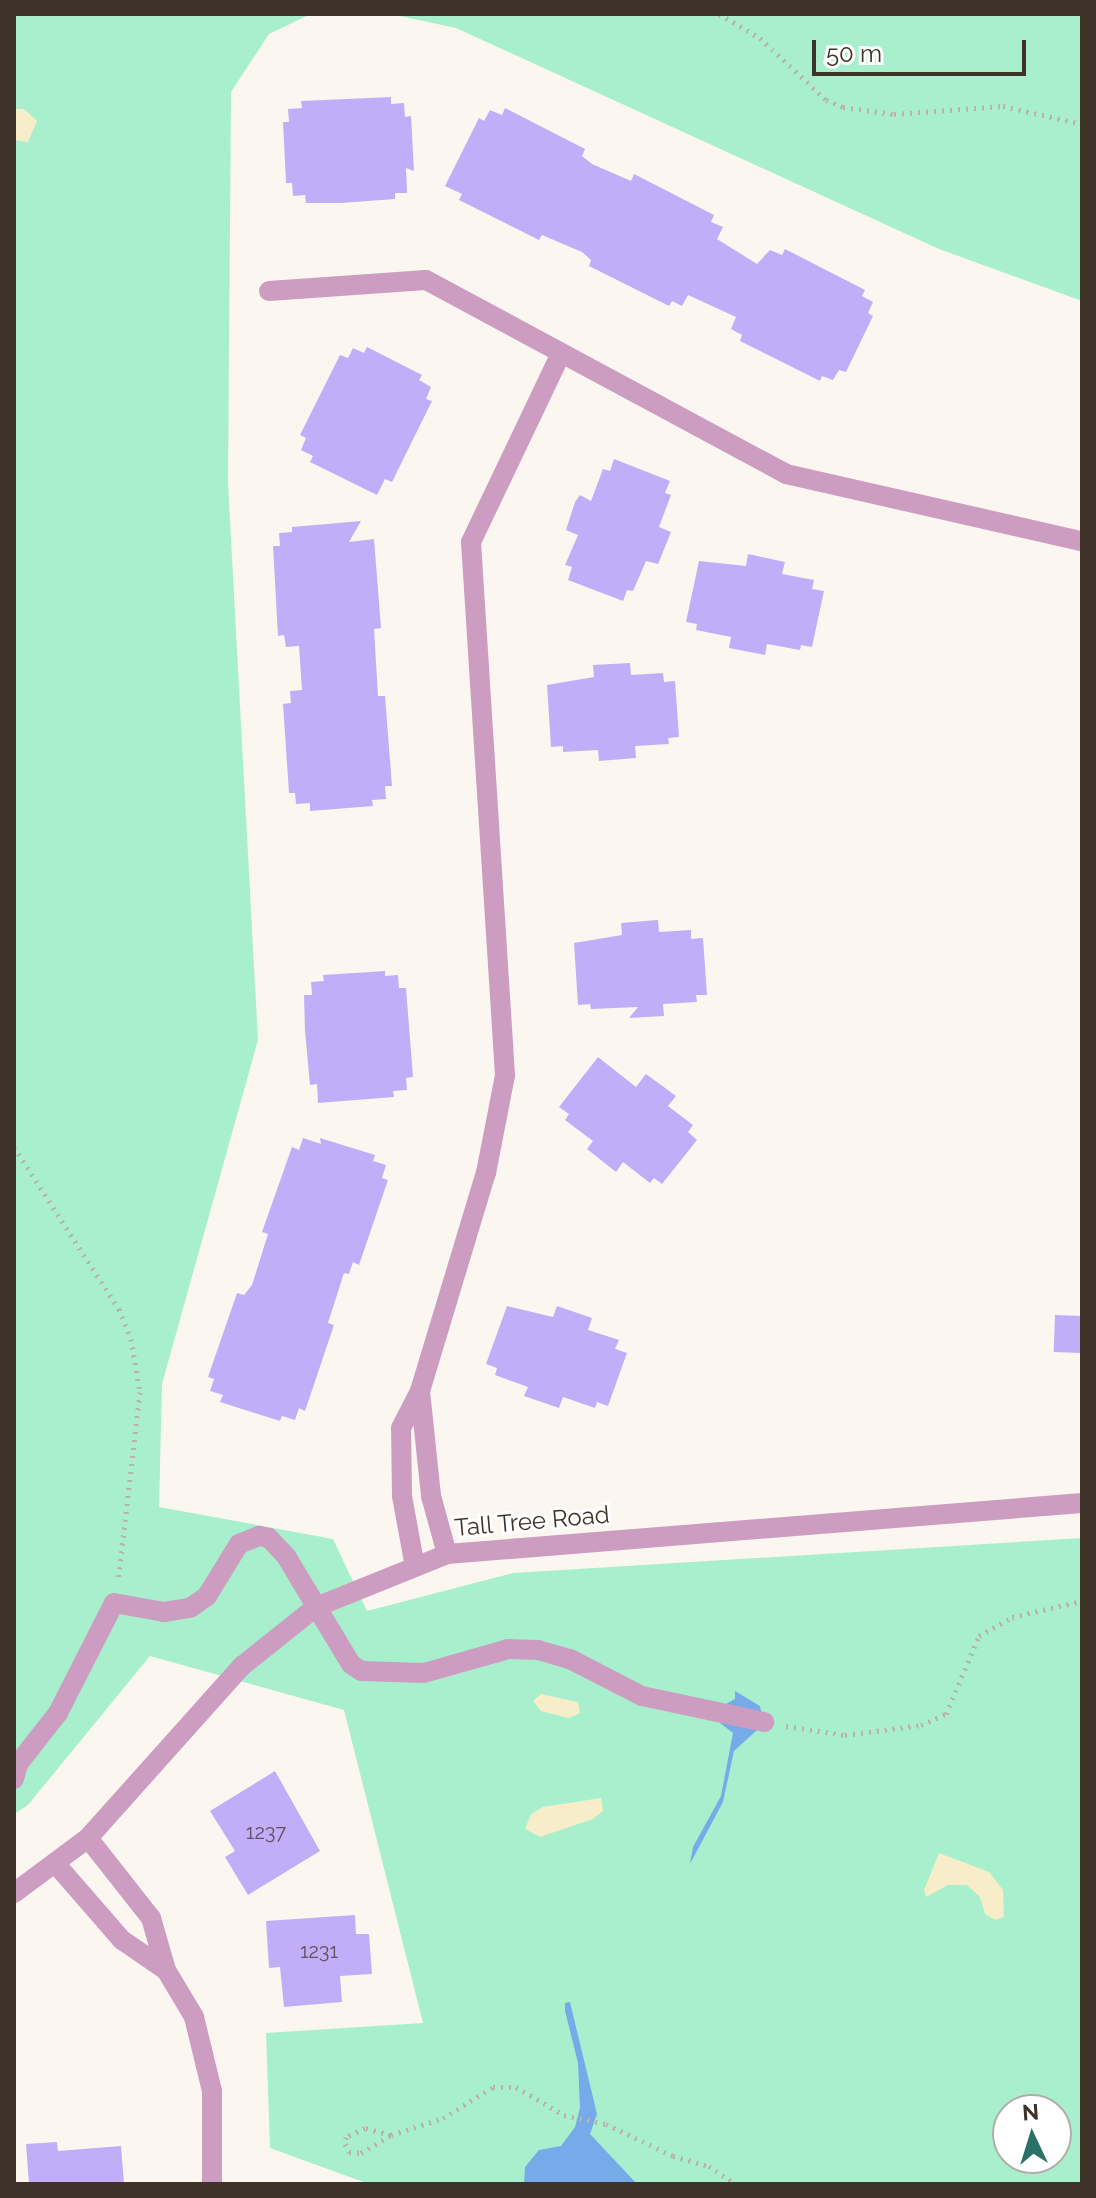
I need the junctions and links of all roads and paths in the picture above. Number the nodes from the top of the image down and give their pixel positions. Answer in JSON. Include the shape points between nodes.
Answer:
{"nodes":[{"id":1,"x":719,"y":14,"type":"edge"},
{"id":2,"x":1082,"y":124,"type":"edge"},
{"id":3,"x":269,"y":291,"type":"dead end"},
{"id":4,"x":561,"y":353,"type":"junction"},
{"id":5,"x":1082,"y":541,"type":"edge"},
{"id":6,"x":14,"y":1147,"type":"edge"},
{"id":7,"x":420,"y":1391,"type":"junction"},
{"id":8,"x":430,"y":1474,"type":"junction"},
{"id":9,"x":401,"y":1475,"type":"junction"},
{"id":10,"x":1082,"y":1503,"type":"edge"},
{"id":11,"x":447,"y":1554,"type":"junction"},
{"id":12,"x":415,"y":1567,"type":"junction"},
{"id":13,"x":1082,"y":1601,"type":"edge"},
{"id":14,"x":114,"y":1603,"type":"junction"},
{"id":15,"x":316,"y":1607,"type":"junction"},
{"id":16,"x":764,"y":1722,"type":"joint"},
{"id":17,"x":21,"y":1757,"type":"edge"},
{"id":18,"x":14,"y":1779,"type":"edge"},
{"id":19,"x":88,"y":1838,"type":"junction"},
{"id":20,"x":55,"y":1863,"type":"junction"},
{"id":21,"x":14,"y":1893,"type":"edge"},
{"id":22,"x":166,"y":1970,"type":"junction"},
{"id":23,"x":391,"y":2135,"type":"junction"},
{"id":24,"x":212,"y":2184,"type":"edge"},
{"id":25,"x":735,"y":2184,"type":"edge"}],
"edges":[{"from":1,"to":2,"type":"path","via":[[760,38],[826,100],[843,107],[894,114],[1003,106]]},
{"from":3,"to":4,"type":"street","via":[[426,280]]},
{"from":4,"to":5,"type":"street","via":[[786,474]]},
{"from":4,"to":7,"type":"street","via":[[471,542],[505,1075],[486,1173]]},
{"from":6,"to":14,"type":"path","via":[[119,1309],[131,1339],[140,1392]]},
{"from":7,"to":8,"type":"street"},
{"from":7,"to":9,"type":"street","via":[[401,1428]]},
{"from":8,"to":9,"type":"street"},
{"from":8,"to":11,"type":"street"},
{"from":9,"to":12,"type":"street"},
{"from":10,"to":11,"type":"street","name":"Tall Tree Road"},
{"from":11,"to":12,"type":"street","name":"Tall Tree Road"},
{"from":12,"to":15,"type":"street","name":"Tall Tree Road"},
{"from":13,"to":16,"type":"path","via":[[1012,1617],[979,1636],[946,1714],[921,1725],[845,1735]]},
{"from":14,"to":15,"type":"street","via":[[164,1612],[190,1608],[207,1596],[239,1544],[259,1536],[277,1546]]},
{"from":14,"to":17,"type":"street","via":[[58,1713]]},
{"from":15,"to":16,"type":"street","via":[[351,1664],[372,1674],[424,1673],[499,1650],[538,1650],[570,1659],[642,1696]]},
{"from":15,"to":19,"type":"street","name":"Tall Tree Road","via":[[242,1666]]},
{"from":17,"to":18,"type":"street"},
{"from":19,"to":20,"type":"street","name":"Tall Tree Road"},
{"from":19,"to":22,"type":"street","via":[[151,1918]]},
{"from":20,"to":21,"type":"street","name":"Tall Tree Road"},
{"from":20,"to":22,"type":"street","via":[[122,1940]]},
{"from":22,"to":24,"type":"street","via":[[194,2017],[207,2067],[215,2135]]},
{"from":23,"to":23,"type":"path","via":[[361,2153],[349,2152],[345,2144],[346,2137],[365,2128]]},
{"from":23,"to":25,"type":"path","via":[[443,2118],[493,2087],[516,2087],[564,2115],[606,2124],[673,2156],[709,2166]]}]}
